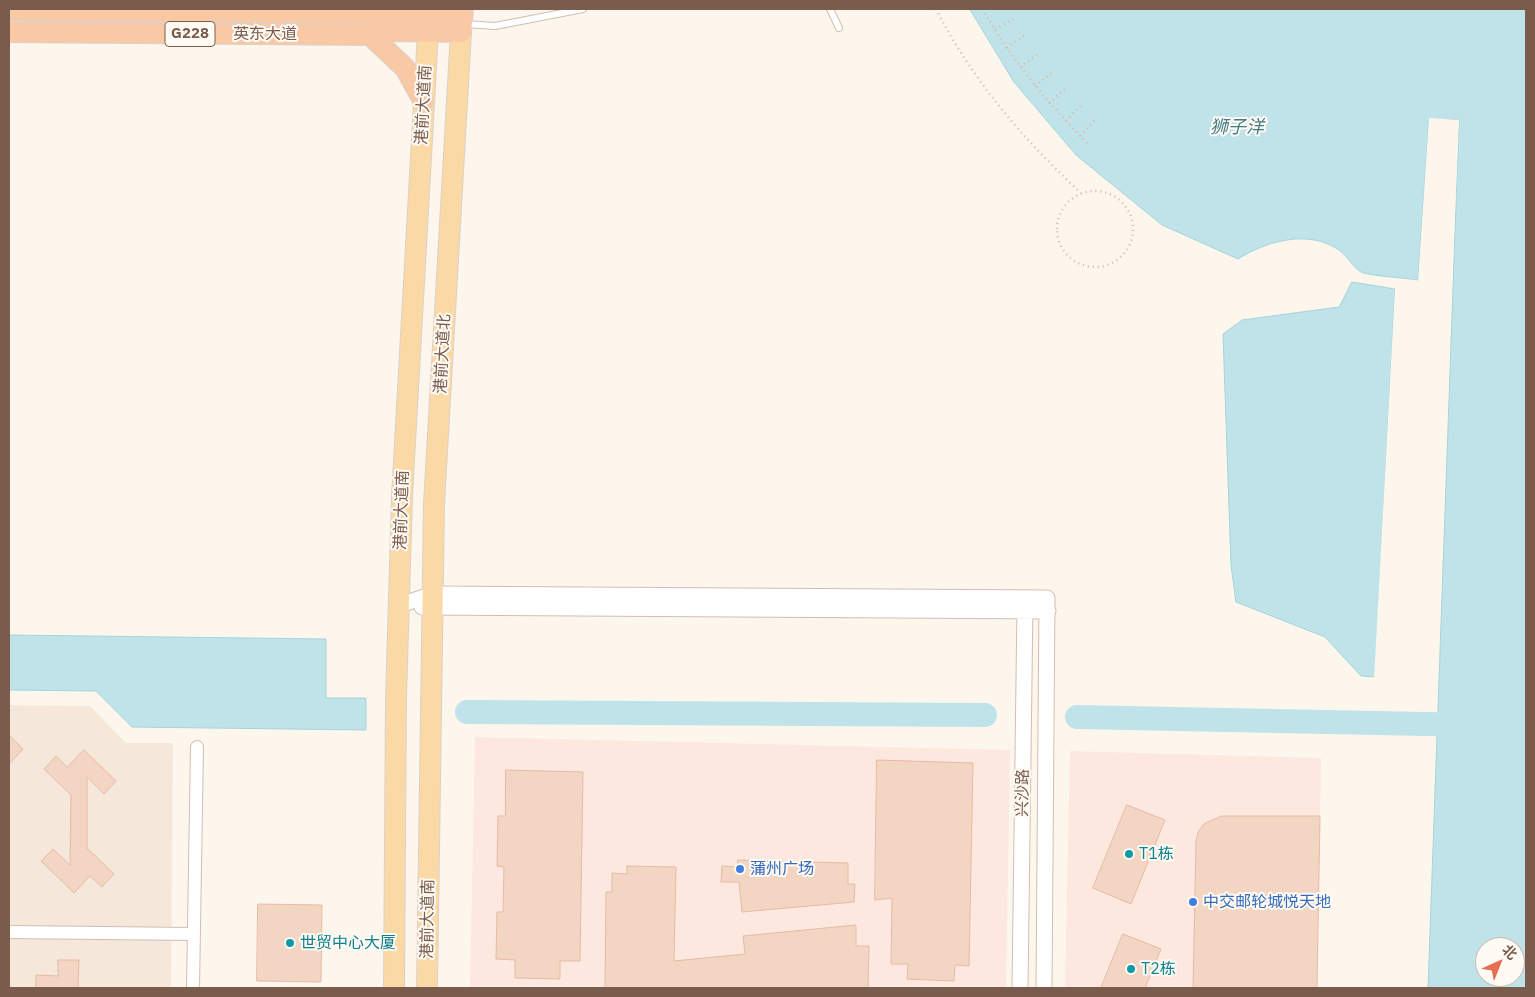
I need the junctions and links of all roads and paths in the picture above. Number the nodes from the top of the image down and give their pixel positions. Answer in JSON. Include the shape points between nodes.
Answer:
{"nodes":[{"id":1,"x":583,"y":9,"type":"edge"},
{"id":2,"x":830,"y":9,"type":"edge"},
{"id":3,"x":936,"y":9,"type":"edge"},
{"id":4,"x":984,"y":9,"type":"edge"},
{"id":5,"x":9,"y":10,"type":"edge"},
{"id":6,"x":100,"y":10,"type":"edge"},
{"id":7,"x":362,"y":12,"type":"edge"},
{"id":8,"x":1016,"y":18,"type":"dead end"},
{"id":9,"x":429,"y":19,"type":"edge"},
{"id":10,"x":462,"y":20,"type":"edge"},
{"id":11,"x":839,"y":28,"type":"dead end"},
{"id":12,"x":995,"y":29,"type":"junction"},
{"id":13,"x":9,"y":32,"type":"edge"},
{"id":14,"x":100,"y":33,"type":"junction"},
{"id":15,"x":1026,"y":34,"type":"dead end"},
{"id":16,"x":370,"y":35,"type":"junction"},
{"id":17,"x":1007,"y":48,"type":"junction"},
{"id":18,"x":1038,"y":54,"type":"dead end"},
{"id":19,"x":1020,"y":66,"type":"junction"},
{"id":20,"x":1054,"y":72,"type":"dead end"},
{"id":21,"x":1035,"y":86,"type":"junction"},
{"id":22,"x":1066,"y":88,"type":"dead end"},
{"id":23,"x":424,"y":102,"type":"junction"},
{"id":24,"x":1049,"y":103,"type":"junction"},
{"id":25,"x":1081,"y":105,"type":"dead end"},
{"id":26,"x":1096,"y":119,"type":"dead end"},
{"id":27,"x":1066,"y":121,"type":"junction"},
{"id":28,"x":1080,"y":136,"type":"junction"},
{"id":29,"x":1088,"y":144,"type":"dead end"},
{"id":30,"x":421,"y":148,"type":"junction"},
{"id":31,"x":454,"y":149,"type":"junction"},
{"id":32,"x":1081,"y":193,"type":"junction"},
{"id":33,"x":432,"y":601,"type":"junction"},
{"id":34,"x":1025,"y":604,"type":"junction"},
{"id":35,"x":400,"y":605,"type":"junction"},
{"id":36,"x":431,"y":700,"type":"joint"},
{"id":37,"x":197,"y":748,"type":"dead end"},
{"id":38,"x":9,"y":932,"type":"edge"},
{"id":39,"x":194,"y":934,"type":"junction"},
{"id":40,"x":193,"y":988,"type":"edge"},
{"id":41,"x":394,"y":988,"type":"edge"},
{"id":42,"x":427,"y":988,"type":"edge"},
{"id":43,"x":1020,"y":988,"type":"edge"},
{"id":44,"x":1044,"y":988,"type":"edge"}],
"edges":[{"from":1,"to":10,"type":"lane","via":[[494,26]]},
{"from":2,"to":11,"type":"lane"},
{"from":3,"to":32,"type":"path","via":[[966,63],[992,100],[1040,155]]},
{"from":4,"to":12,"type":"path"},
{"from":5,"to":6,"type":"highway","name":"英东大道","number":"G228"},
{"from":6,"to":7,"type":"highway","name":"英东大道","number":"G228"},
{"from":6,"to":14,"type":"street"},
{"from":7,"to":9,"type":"highway","name":"英东大道","number":"G228"},
{"from":8,"to":12,"type":"path"},
{"from":9,"to":10,"type":"highway","name":"英东大道","number":"G228"},
{"from":9,"to":16,"type":"highway","name":"英东大道","number":"G228","via":[[396,32]]},
{"from":9,"to":23,"type":"main road","name":"港前大道南"},
{"from":10,"to":31,"type":"main road","name":"港前大道北"},
{"from":12,"to":17,"type":"path"},
{"from":13,"to":14,"type":"highway","name":"英东大道","number":"G228"},
{"from":14,"to":16,"type":"highway","name":"英东大道","number":"G228"},
{"from":15,"to":17,"type":"path"},
{"from":16,"to":23,"type":"highway","via":[[405,68]]},
{"from":17,"to":19,"type":"path"},
{"from":18,"to":19,"type":"path"},
{"from":19,"to":21,"type":"path"},
{"from":20,"to":21,"type":"path"},
{"from":21,"to":24,"type":"path"},
{"from":22,"to":24,"type":"path"},
{"from":23,"to":30,"type":"main road","name":"港前大道南"},
{"from":24,"to":27,"type":"path"},
{"from":25,"to":27,"type":"path"},
{"from":26,"to":28,"type":"path"},
{"from":27,"to":28,"type":"path"},
{"from":28,"to":29,"type":"path"},
{"from":30,"to":31,"type":"main road"},
{"from":30,"to":35,"type":"main road","name":"港前大道南","via":[[402,496]]},
{"from":31,"to":33,"type":"main road","name":"港前大道北","via":[[434,504]]},
{"from":32,"to":32,"type":"path","via":[[1064,206],[1058,216],[1058,241],[1072,260],[1084,266],[1098,268],[1111,264],[1122,257],[1132,240],[1133,221],[1128,209],[1108,192]]},
{"from":33,"to":34,"type":"street"},
{"from":33,"to":35,"type":"street"},
{"from":33,"to":36,"type":"main road","name":"港前大道北"},
{"from":34,"to":43,"type":"street","name":"兴沙路"},
{"from":34,"to":44,"type":"street","name":"兴沙路","via":[[1048,604]]},
{"from":35,"to":41,"type":"main road","name":"港前大道南","via":[[396,698]]},
{"from":36,"to":42,"type":"main road","name":"港前大道南"},
{"from":37,"to":39,"type":"street"},
{"from":38,"to":39,"type":"street"},
{"from":39,"to":40,"type":"street"}]}
